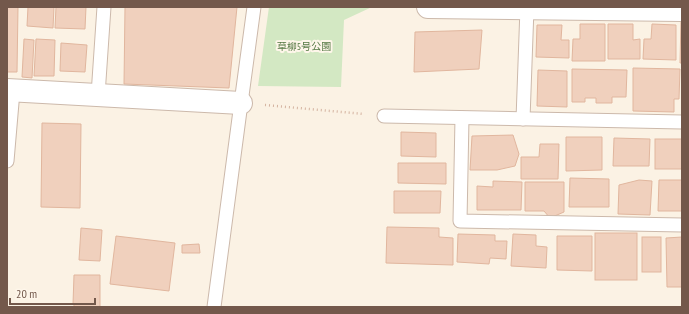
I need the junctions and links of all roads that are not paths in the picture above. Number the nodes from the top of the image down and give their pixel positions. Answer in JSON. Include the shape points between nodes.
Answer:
{"nodes":[{"id":1,"x":104,"y":7,"type":"edge"},
{"id":2,"x":254,"y":7,"type":"edge"},
{"id":3,"x":428,"y":7,"type":"edge"},
{"id":4,"x":527,"y":8,"type":"junction"},
{"id":5,"x":682,"y":10,"type":"edge"},
{"id":6,"x":10,"y":90,"type":"edge"},
{"id":7,"x":98,"y":95,"type":"junction"},
{"id":8,"x":241,"y":103,"type":"junction"},
{"id":9,"x":384,"y":116,"type":"road end"},
{"id":10,"x":462,"y":118,"type":"junction"},
{"id":11,"x":523,"y":119,"type":"junction"},
{"id":12,"x":682,"y":122,"type":"edge"},
{"id":13,"x":7,"y":161,"type":"edge"},
{"id":14,"x":682,"y":225,"type":"edge"},
{"id":15,"x":214,"y":307,"type":"edge"}],
"edges":[{"from":1,"to":7,"type":"lane"},
{"from":2,"to":8,"type":"lane"},
{"from":3,"to":4,"type":"street"},
{"from":4,"to":5,"type":"street"},
{"from":4,"to":11,"type":"lane"},
{"from":6,"to":7,"type":"street"},
{"from":6,"to":13,"type":"lane"},
{"from":7,"to":8,"type":"street"},
{"from":8,"to":15,"type":"lane"},
{"from":9,"to":10,"type":"lane"},
{"from":10,"to":11,"type":"lane"},
{"from":10,"to":14,"type":"lane","via":[[460,221]]},
{"from":11,"to":12,"type":"lane"}]}
